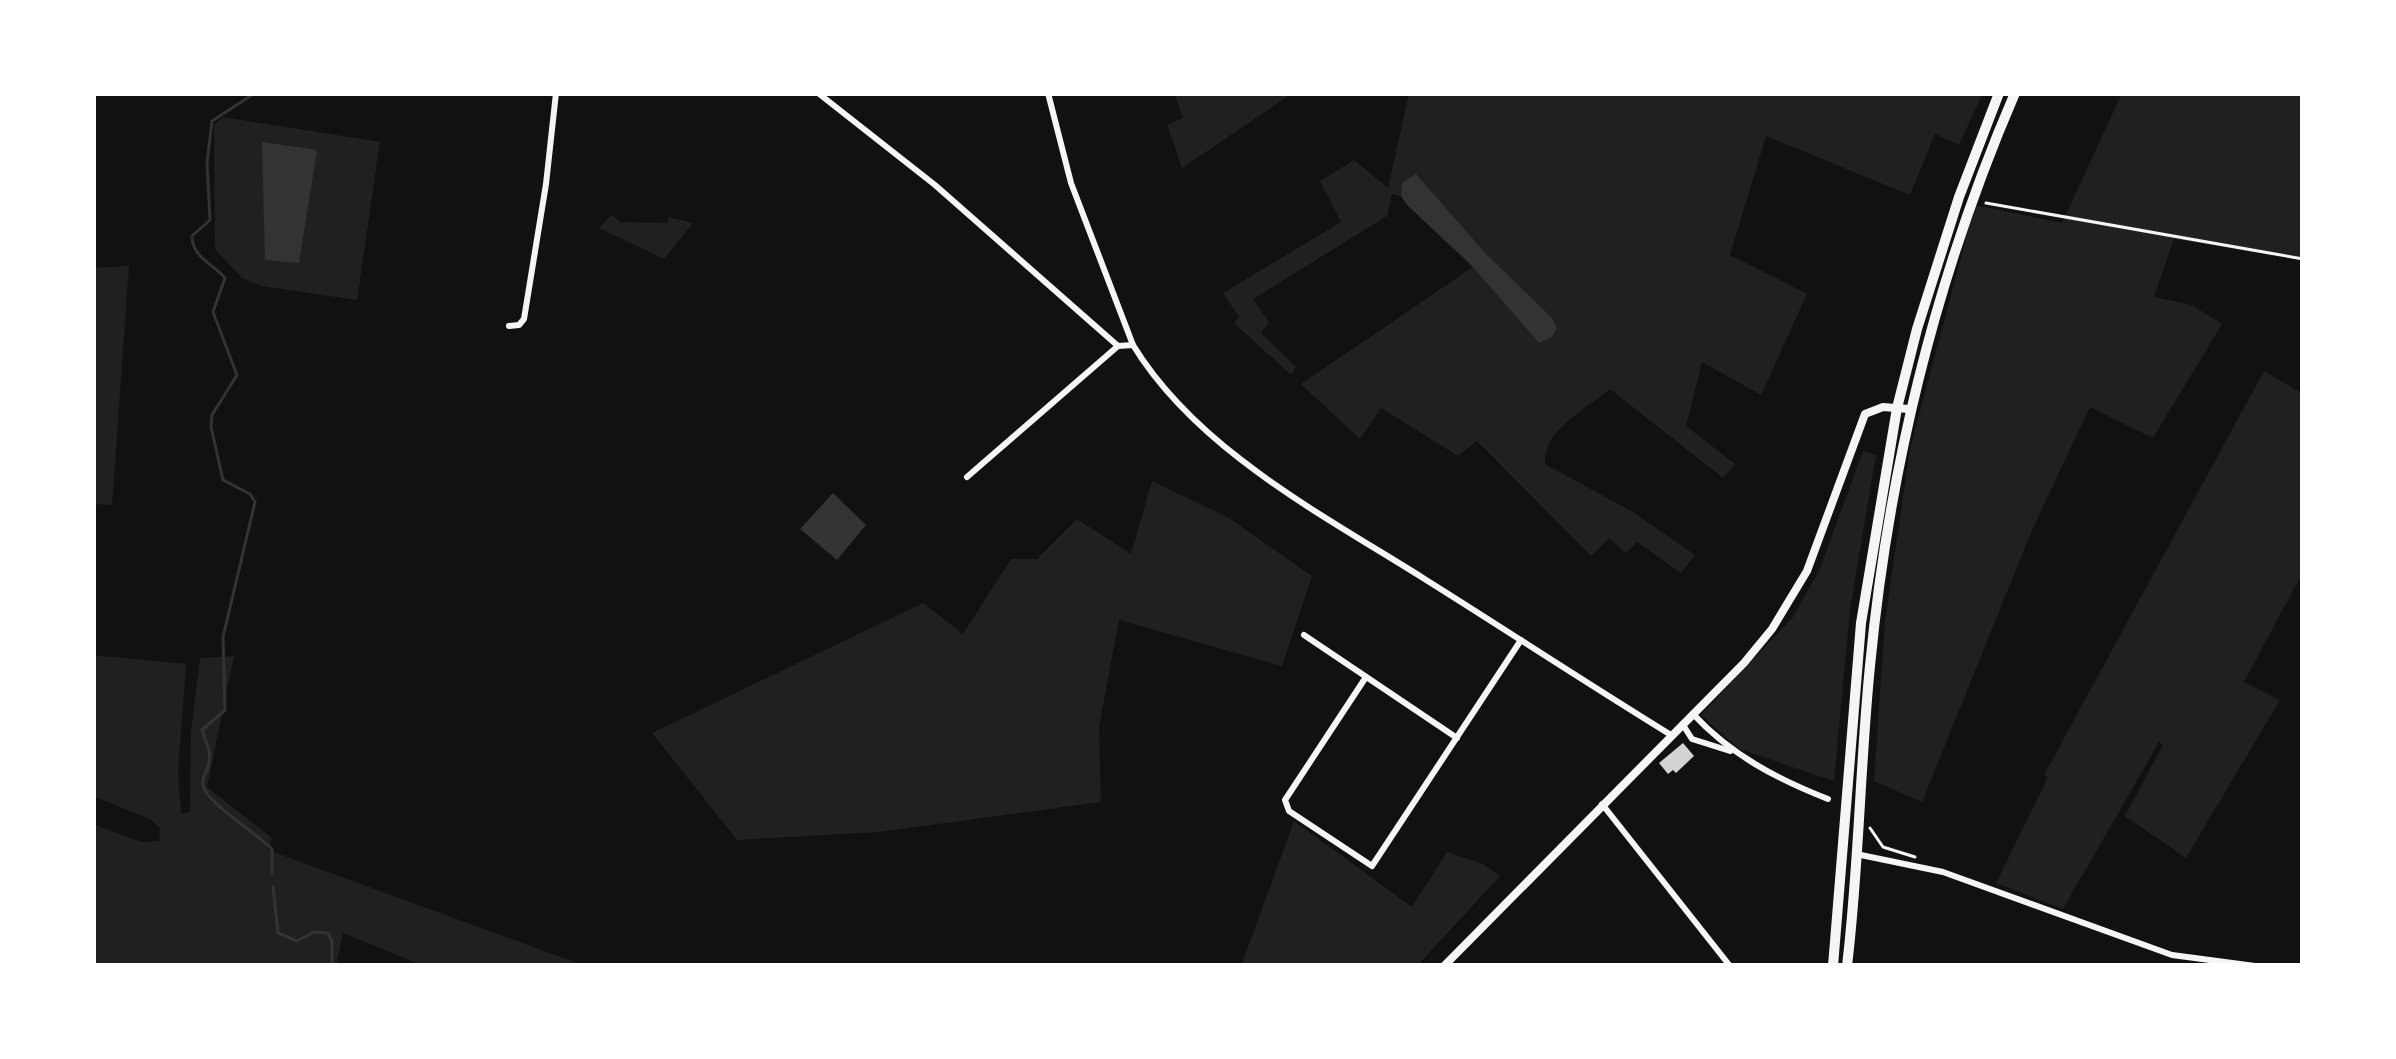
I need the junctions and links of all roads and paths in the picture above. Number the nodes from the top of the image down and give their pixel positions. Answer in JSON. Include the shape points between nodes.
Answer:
{"nodes":[{"id":1,"x":556,"y":93,"type":"edge"},
{"id":2,"x":818,"y":93,"type":"edge"},
{"id":3,"x":1048,"y":93,"type":"edge"},
{"id":4,"x":1999,"y":93,"type":"edge"},
{"id":5,"x":2014,"y":93,"type":"edge"},
{"id":6,"x":1978,"y":202,"type":"dead end"},
{"id":7,"x":2303,"y":259,"type":"edge"},
{"id":8,"x":1928,"y":317,"type":"junction"},
{"id":9,"x":509,"y":326,"type":"dead end"},
{"id":10,"x":1133,"y":345,"type":"junction"},
{"id":11,"x":1118,"y":346,"type":"junction"},
{"id":12,"x":1903,"y":408,"type":"junction"},
{"id":13,"x":967,"y":477,"type":"dead end"},
{"id":14,"x":1304,"y":635,"type":"dead end"},
{"id":15,"x":1522,"y":640,"type":"junction"},
{"id":16,"x":1366,"y":677,"type":"junction"},
{"id":17,"x":1693,"y":714,"type":"junction"},
{"id":18,"x":1683,"y":725,"type":"junction"},
{"id":19,"x":1671,"y":735,"type":"junction"},
{"id":20,"x":1457,"y":738,"type":"junction"},
{"id":21,"x":1734,"y":751,"type":"junction"},
{"id":22,"x":1828,"y":799,"type":"dead end"},
{"id":23,"x":1603,"y":804,"type":"junction"},
{"id":24,"x":1868,"y":824,"type":"dead end"},
{"id":25,"x":1850,"y":853,"type":"junction"},
{"id":26,"x":1943,"y":872,"type":"junction"},
{"id":27,"x":1444,"y":966,"type":"edge"},
{"id":28,"x":1730,"y":966,"type":"edge"},
{"id":29,"x":1833,"y":966,"type":"edge"},
{"id":30,"x":1847,"y":966,"type":"edge"},
{"id":31,"x":2255,"y":966,"type":"edge"}],
"edges":[{"from":1,"to":9,"type":"street","via":[[524,319]]},
{"from":2,"to":11,"type":"street"},
{"from":3,"to":10,"type":"street","via":[[1071,183]]},
{"from":4,"to":8,"type":"main road","via":[[1959,197]]},
{"from":5,"to":8,"type":"main road"},
{"from":6,"to":7,"type":"path"},
{"from":8,"to":12,"type":"main road"},
{"from":10,"to":11,"type":"street"},
{"from":10,"to":15,"type":"street","via":[[1212,434],[1269,481]]},
{"from":11,"to":13,"type":"street"},
{"from":12,"to":17,"type":"street","via":[[1865,414],[1794,596]]},
{"from":12,"to":25,"type":"main road"},
{"from":14,"to":16,"type":"street"},
{"from":15,"to":19,"type":"street"},
{"from":15,"to":20,"type":"street"},
{"from":16,"to":20,"type":"street"},
{"from":16,"to":20,"type":"street","via":[[1285,800],[1288,811],[1372,866]]},
{"from":17,"to":18,"type":"street"},
{"from":17,"to":21,"type":"street"},
{"from":18,"to":19,"type":"street"},
{"from":18,"to":21,"type":"street","via":[[1692,739]]},
{"from":19,"to":23,"type":"street"},
{"from":21,"to":22,"type":"street"},
{"from":23,"to":27,"type":"street"},
{"from":23,"to":28,"type":"street"},
{"from":24,"to":26,"type":"path","via":[[1883,847]]},
{"from":25,"to":26,"type":"street"},
{"from":25,"to":29,"type":"main road"},
{"from":25,"to":30,"type":"main road"},
{"from":26,"to":31,"type":"street","via":[[2172,955]]}]}
